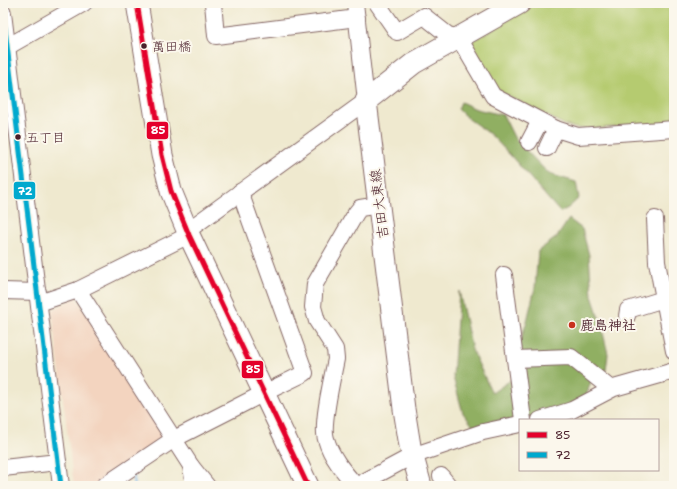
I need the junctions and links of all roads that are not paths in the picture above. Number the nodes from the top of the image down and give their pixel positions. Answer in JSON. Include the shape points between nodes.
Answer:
{"nodes":[{"id":1,"x":84,"y":3,"type":"edge"},
{"id":2,"x":137,"y":3,"type":"edge"},
{"id":3,"x":213,"y":3,"type":"edge"},
{"id":4,"x":377,"y":3,"type":"edge"},
{"id":5,"x":516,"y":4,"type":"edge"},
{"id":6,"x":356,"y":11,"type":"edge"},
{"id":7,"x":3,"y":13,"type":"edge"},
{"id":8,"x":459,"y":38,"type":"junction"},
{"id":9,"x":6,"y":51,"type":"edge"},
{"id":10,"x":366,"y":101,"type":"junction"},
{"id":11,"x":540,"y":121,"type":"junction"},
{"id":12,"x":556,"y":129,"type":"junction"},
{"id":13,"x":674,"y":129,"type":"edge"},
{"id":14,"x":529,"y":142,"type":"dead end"},
{"id":15,"x":547,"y":148,"type":"dead end"},
{"id":16,"x":240,"y":192,"type":"junction"},
{"id":17,"x":379,"y":205,"type":"junction"},
{"id":18,"x":655,"y":219,"type":"dead end"},
{"id":19,"x":188,"y":233,"type":"junction"},
{"id":20,"x":504,"y":275,"type":"dead end"},
{"id":21,"x":78,"y":290,"type":"junction"},
{"id":22,"x":3,"y":291,"type":"edge"},
{"id":23,"x":38,"y":298,"type":"junction"},
{"id":24,"x":664,"y":299,"type":"junction"},
{"id":25,"x":627,"y":316,"type":"dead end"},
{"id":26,"x":674,"y":351,"type":"edge"},
{"id":27,"x":515,"y":359,"type":"junction"},
{"id":28,"x":674,"y":369,"type":"edge"},
{"id":29,"x":611,"y":389,"type":"junction"},
{"id":30,"x":264,"y":393,"type":"junction"},
{"id":31,"x":524,"y":419,"type":"edge"},
{"id":32,"x":543,"y":419,"type":"edge"},
{"id":33,"x":519,"y":424,"type":"edge"},
{"id":34,"x":174,"y":439,"type":"junction"},
{"id":35,"x":412,"y":456,"type":"junction"},
{"id":36,"x":58,"y":462,"type":"junction"},
{"id":37,"x":192,"y":466,"type":"junction"},
{"id":38,"x":3,"y":468,"type":"edge"},
{"id":39,"x":61,"y":486,"type":"edge"},
{"id":40,"x":104,"y":486,"type":"edge"},
{"id":41,"x":194,"y":486,"type":"edge"},
{"id":42,"x":207,"y":486,"type":"edge"},
{"id":43,"x":308,"y":486,"type":"edge"},
{"id":44,"x":356,"y":486,"type":"edge"},
{"id":45,"x":421,"y":486,"type":"edge"}],
"edges":[{"from":1,"to":9,"type":"street"},
{"from":2,"to":19,"type":"main road","via":[[162,155],[171,191]]},
{"from":3,"to":6,"type":"street","via":[[216,36]]},
{"from":4,"to":8,"type":"street","via":[[398,32],[424,16],[448,35]]},
{"from":5,"to":8,"type":"main road"},
{"from":6,"to":10,"type":"street"},
{"from":7,"to":9,"type":"street"},
{"from":8,"to":10,"type":"main road","via":[[414,63]]},
{"from":8,"to":11,"type":"street","via":[[493,96]]},
{"from":9,"to":23,"type":"street"},
{"from":10,"to":16,"type":"street"},
{"from":10,"to":17,"type":"main road","name":"吉田大東線"},
{"from":11,"to":12,"type":"street"},
{"from":11,"to":14,"type":"street"},
{"from":12,"to":13,"type":"street","via":[[578,136]]},
{"from":12,"to":15,"type":"street"},
{"from":16,"to":19,"type":"street"},
{"from":16,"to":30,"type":"street","via":[[305,373]]},
{"from":17,"to":35,"type":"main road","name":"吉田大東線"},
{"from":17,"to":44,"type":"street","via":[[360,208],[356,213],[315,284],[313,307],[317,321],[335,349],[336,358],[325,438],[337,464]]},
{"from":18,"to":24,"type":"street","via":[[657,262]]},
{"from":19,"to":21,"type":"street"},
{"from":19,"to":30,"type":"main road"},
{"from":20,"to":27,"type":"street"},
{"from":21,"to":23,"type":"street"},
{"from":21,"to":34,"type":"street"},
{"from":22,"to":23,"type":"street"},
{"from":23,"to":36,"type":"street"},
{"from":24,"to":25,"type":"street","via":[[628,310]]},
{"from":24,"to":26,"type":"street"},
{"from":27,"to":29,"type":"street","via":[[571,357]]},
{"from":27,"to":31,"type":"street"},
{"from":28,"to":29,"type":"street"},
{"from":29,"to":32,"type":"street","via":[[572,410]]},
{"from":30,"to":34,"type":"street"},
{"from":30,"to":43,"type":"main road"},
{"from":33,"to":35,"type":"street","via":[[483,432]]},
{"from":34,"to":37,"type":"street"},
{"from":34,"to":40,"type":"street"},
{"from":35,"to":44,"type":"street"},
{"from":35,"to":45,"type":"main road","name":"吉田大東線"},
{"from":36,"to":38,"type":"street"},
{"from":36,"to":39,"type":"street"},
{"from":37,"to":41,"type":"street"},
{"from":37,"to":42,"type":"street"}]}
